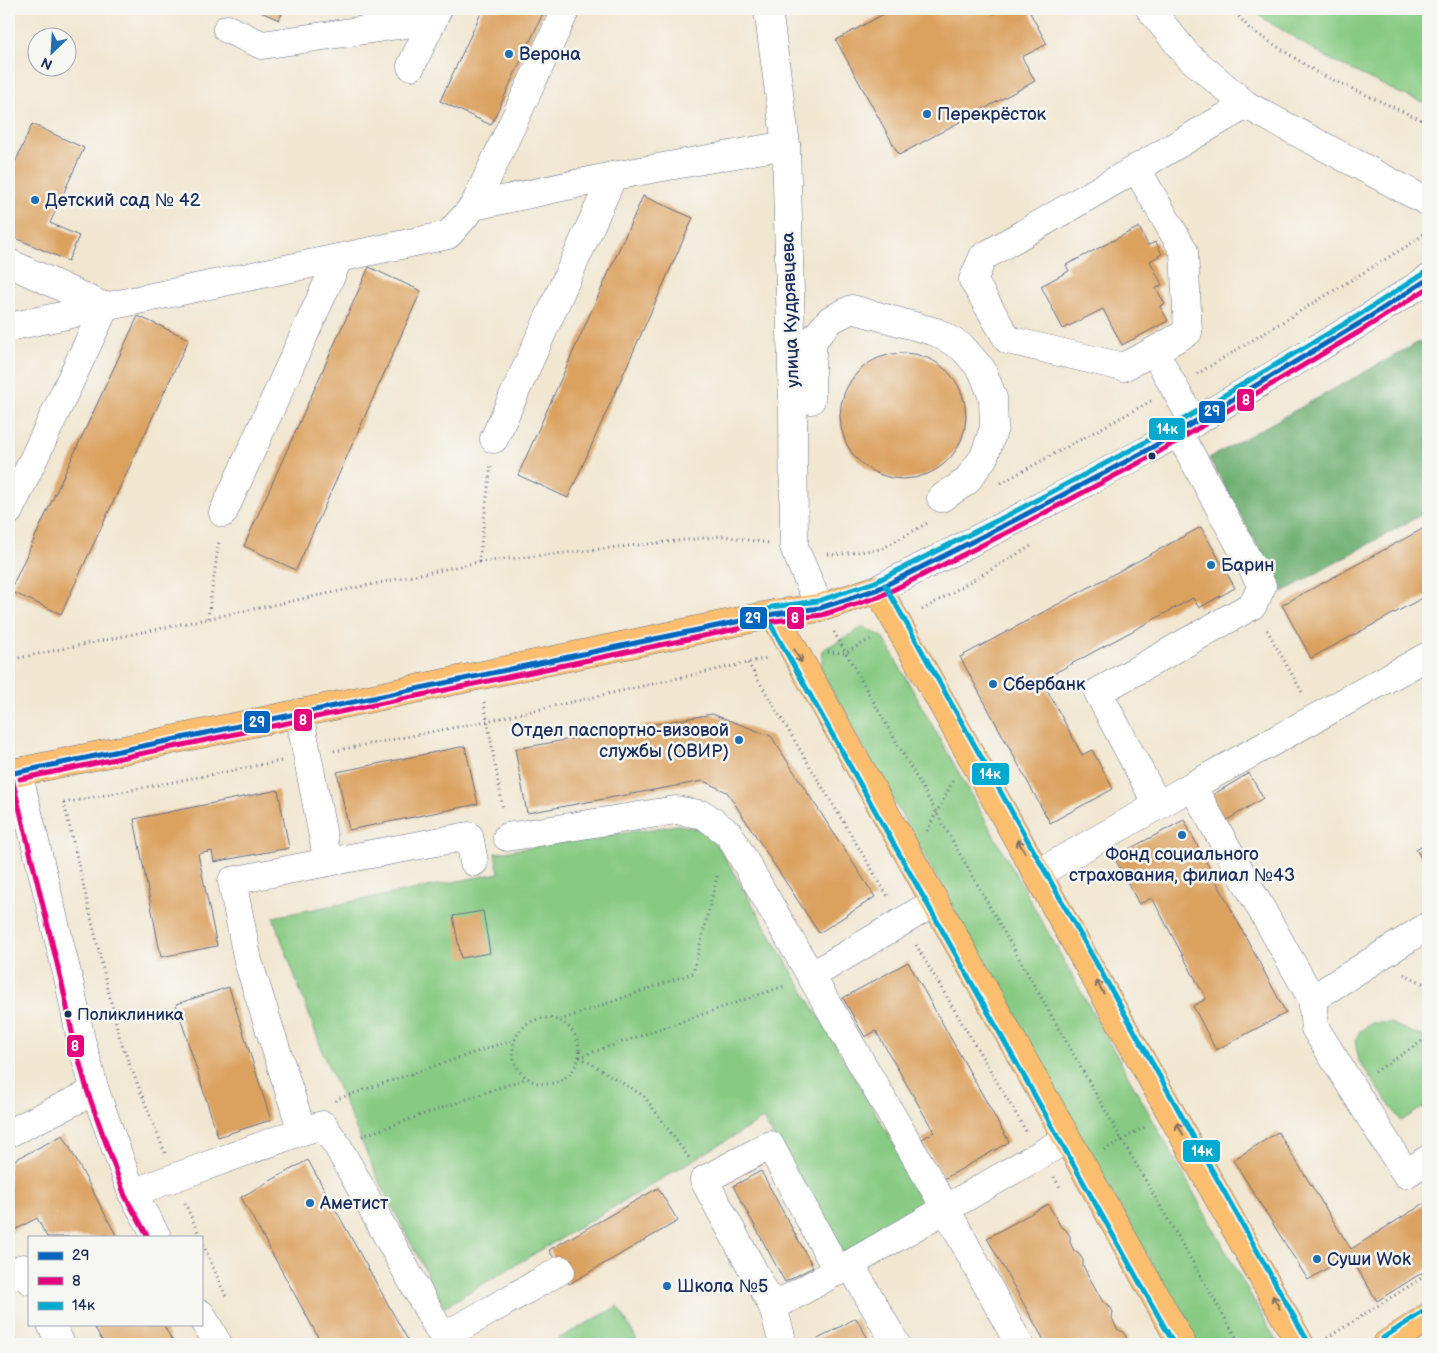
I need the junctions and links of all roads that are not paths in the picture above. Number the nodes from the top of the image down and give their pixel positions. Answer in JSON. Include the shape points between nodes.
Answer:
{"nodes":[{"id":1,"x":566,"y":9,"type":"edge"},
{"id":2,"x":768,"y":9,"type":"edge"},
{"id":3,"x":1150,"y":9,"type":"edge"},
{"id":4,"x":436,"y":14,"type":"edge"},
{"id":5,"x":227,"y":29,"type":"dead end"},
{"id":6,"x":411,"y":66,"type":"dead end"},
{"id":7,"x":1246,"y":105,"type":"junction"},
{"id":8,"x":786,"y":144,"type":"junction"},
{"id":9,"x":1136,"y":168,"type":"junction"},
{"id":10,"x":613,"y":176,"type":"junction"},
{"id":11,"x":1428,"y":202,"type":"edge"},
{"id":12,"x":474,"y":206,"type":"junction"},
{"id":13,"x":339,"y":258,"type":"junction"},
{"id":14,"x":9,"y":263,"type":"edge"},
{"id":15,"x":1428,"y":279,"type":"edge"},
{"id":16,"x":105,"y":307,"type":"junction"},
{"id":17,"x":9,"y":327,"type":"edge"},
{"id":18,"x":1154,"y":350,"type":"junction"},
{"id":19,"x":793,"y":406,"type":"junction"},
{"id":20,"x":1185,"y":427,"type":"junction"},
{"id":21,"x":494,"y":439,"type":"road end"},
{"id":22,"x":937,"y":509,"type":"road end"},
{"id":23,"x":9,"y":511,"type":"edge"},
{"id":24,"x":223,"y":513,"type":"road end"},
{"id":25,"x":878,"y":589,"type":"junction"},
{"id":26,"x":820,"y":608,"type":"junction"},
{"id":27,"x":774,"y":614,"type":"junction"},
{"id":28,"x":1428,"y":656,"type":"edge"},
{"id":29,"x":299,"y":713,"type":"junction"},
{"id":30,"x":14,"y":773,"type":"edge"},
{"id":31,"x":1192,"y":786,"type":"junction"},
{"id":32,"x":1158,"y":806,"type":"junction"},
{"id":33,"x":507,"y":837,"type":"road end"},
{"id":34,"x":328,"y":862,"type":"junction"},
{"id":35,"x":474,"y":862,"type":"dead end"},
{"id":36,"x":1037,"y":874,"type":"junction"},
{"id":37,"x":935,"y":902,"type":"junction"},
{"id":38,"x":1428,"y":926,"type":"edge"},
{"id":39,"x":811,"y":976,"type":"junction"},
{"id":40,"x":1312,"y":999,"type":"junction"},
{"id":41,"x":95,"y":1091,"type":"junction"},
{"id":42,"x":9,"y":1133,"type":"edge"},
{"id":43,"x":320,"y":1134,"type":"junction"},
{"id":44,"x":1067,"y":1139,"type":"junction"},
{"id":45,"x":1428,"y":1160,"type":"edge"},
{"id":46,"x":132,"y":1193,"type":"junction"},
{"id":47,"x":946,"y":1209,"type":"junction"},
{"id":48,"x":156,"y":1236,"type":"edge"},
{"id":49,"x":844,"y":1268,"type":"junction"},
{"id":50,"x":561,"y":1270,"type":"dead end"},
{"id":51,"x":9,"y":1276,"type":"edge"},
{"id":52,"x":28,"y":1278,"type":"edge"},
{"id":53,"x":773,"y":1307,"type":"junction"},
{"id":54,"x":202,"y":1316,"type":"edge"},
{"id":55,"x":1428,"y":1317,"type":"edge"},
{"id":56,"x":52,"y":1326,"type":"edge"},
{"id":57,"x":1311,"y":1342,"type":"edge"},
{"id":58,"x":61,"y":1344,"type":"edge"},
{"id":59,"x":218,"y":1344,"type":"edge"},
{"id":60,"x":783,"y":1344,"type":"edge"},
{"id":61,"x":896,"y":1344,"type":"edge"},
{"id":62,"x":1019,"y":1344,"type":"edge"},
{"id":63,"x":1182,"y":1344,"type":"edge"},
{"id":64,"x":1387,"y":1344,"type":"edge"}],
"edges":[{"from":1,"to":12,"type":"street"},
{"from":2,"to":8,"type":"street","name":"улица Кудрявцева"},
{"from":3,"to":7,"type":"street","via":[[1187,55]]},
{"from":4,"to":5,"type":"street","via":[[262,46]]},
{"from":4,"to":6,"type":"street"},
{"from":7,"to":9,"type":"street"},
{"from":7,"to":11,"type":"street"},
{"from":8,"to":10,"type":"street"},
{"from":8,"to":19,"type":"street","name":"улица Кудрявцева"},
{"from":9,"to":18,"type":"street","via":[[1184,251],[1188,332]]},
{"from":9,"to":18,"type":"street","via":[[983,257],[973,280],[1008,340],[1122,367]]},
{"from":10,"to":12,"type":"street"},
{"from":10,"to":21,"type":"street"},
{"from":12,"to":13,"type":"street","via":[[448,235]]},
{"from":13,"to":16,"type":"street"},
{"from":13,"to":24,"type":"street"},
{"from":14,"to":16,"type":"street"},
{"from":15,"to":20,"type":"street","via":[[1360,324]]},
{"from":16,"to":17,"type":"street"},
{"from":16,"to":23,"type":"street"},
{"from":18,"to":20,"type":"street","via":[[1175,388]]},
{"from":19,"to":22,"type":"street","via":[[812,400],[813,340],[830,320],[852,309],[936,332],[962,347],[982,370],[993,398],[994,428],[984,457],[966,482]]},
{"from":19,"to":26,"type":"street","name":"улица Кудрявцева","via":[[794,547]]},
{"from":20,"to":25,"type":"street","via":[[1016,520]]},
{"from":20,"to":32,"type":"street","via":[[1190,452],[1262,586],[1253,605],[1098,692]]},
{"from":25,"to":26,"type":"main road"},
{"from":36,"to":25,"type":"main road","one_way":true},
{"from":26,"to":27,"type":"main road"},
{"from":27,"to":29,"type":"main road"},
{"from":27,"to":37,"type":"main road","one_way":true},
{"from":28,"to":31,"type":"street"},
{"from":29,"to":30,"type":"main road"},
{"from":29,"to":34,"type":"street"},
{"from":30,"to":41,"type":"street"},
{"from":31,"to":32,"type":"street"},
{"from":31,"to":40,"type":"street"},
{"from":32,"to":36,"type":"street"},
{"from":33,"to":39,"type":"street","via":[[676,810],[704,815],[729,834]]},
{"from":34,"to":35,"type":"street","via":[[469,836]]},
{"from":34,"to":43,"type":"street","via":[[232,881],[248,961]]},
{"from":57,"to":36,"type":"main road","one_way":true,"via":[[1170,1112]]},
{"from":37,"to":39,"type":"street"},
{"from":37,"to":44,"type":"main road"},
{"from":38,"to":40,"type":"street"},
{"from":39,"to":47,"type":"street"},
{"from":40,"to":45,"type":"street","via":[[1315,1028],[1406,1174]]},
{"from":41,"to":42,"type":"street"},
{"from":41,"to":46,"type":"street"},
{"from":43,"to":46,"type":"street","via":[[174,1177]]},
{"from":43,"to":50,"type":"street","via":[[443,1337]]},
{"from":44,"to":47,"type":"street"},
{"from":44,"to":63,"type":"main road"},
{"from":46,"to":48,"type":"street"},
{"from":47,"to":49,"type":"street"},
{"from":47,"to":62,"type":"street"},
{"from":49,"to":53,"type":"street"},
{"from":49,"to":53,"type":"street","via":[[770,1145],[704,1180]]},
{"from":49,"to":61,"type":"street"},
{"from":51,"to":52,"type":"street","via":[[23,1268]]},
{"from":53,"to":60,"type":"street"},
{"from":54,"to":59,"type":"street"},
{"from":55,"to":64,"type":"main road"},
{"from":56,"to":58,"type":"street"}]}
